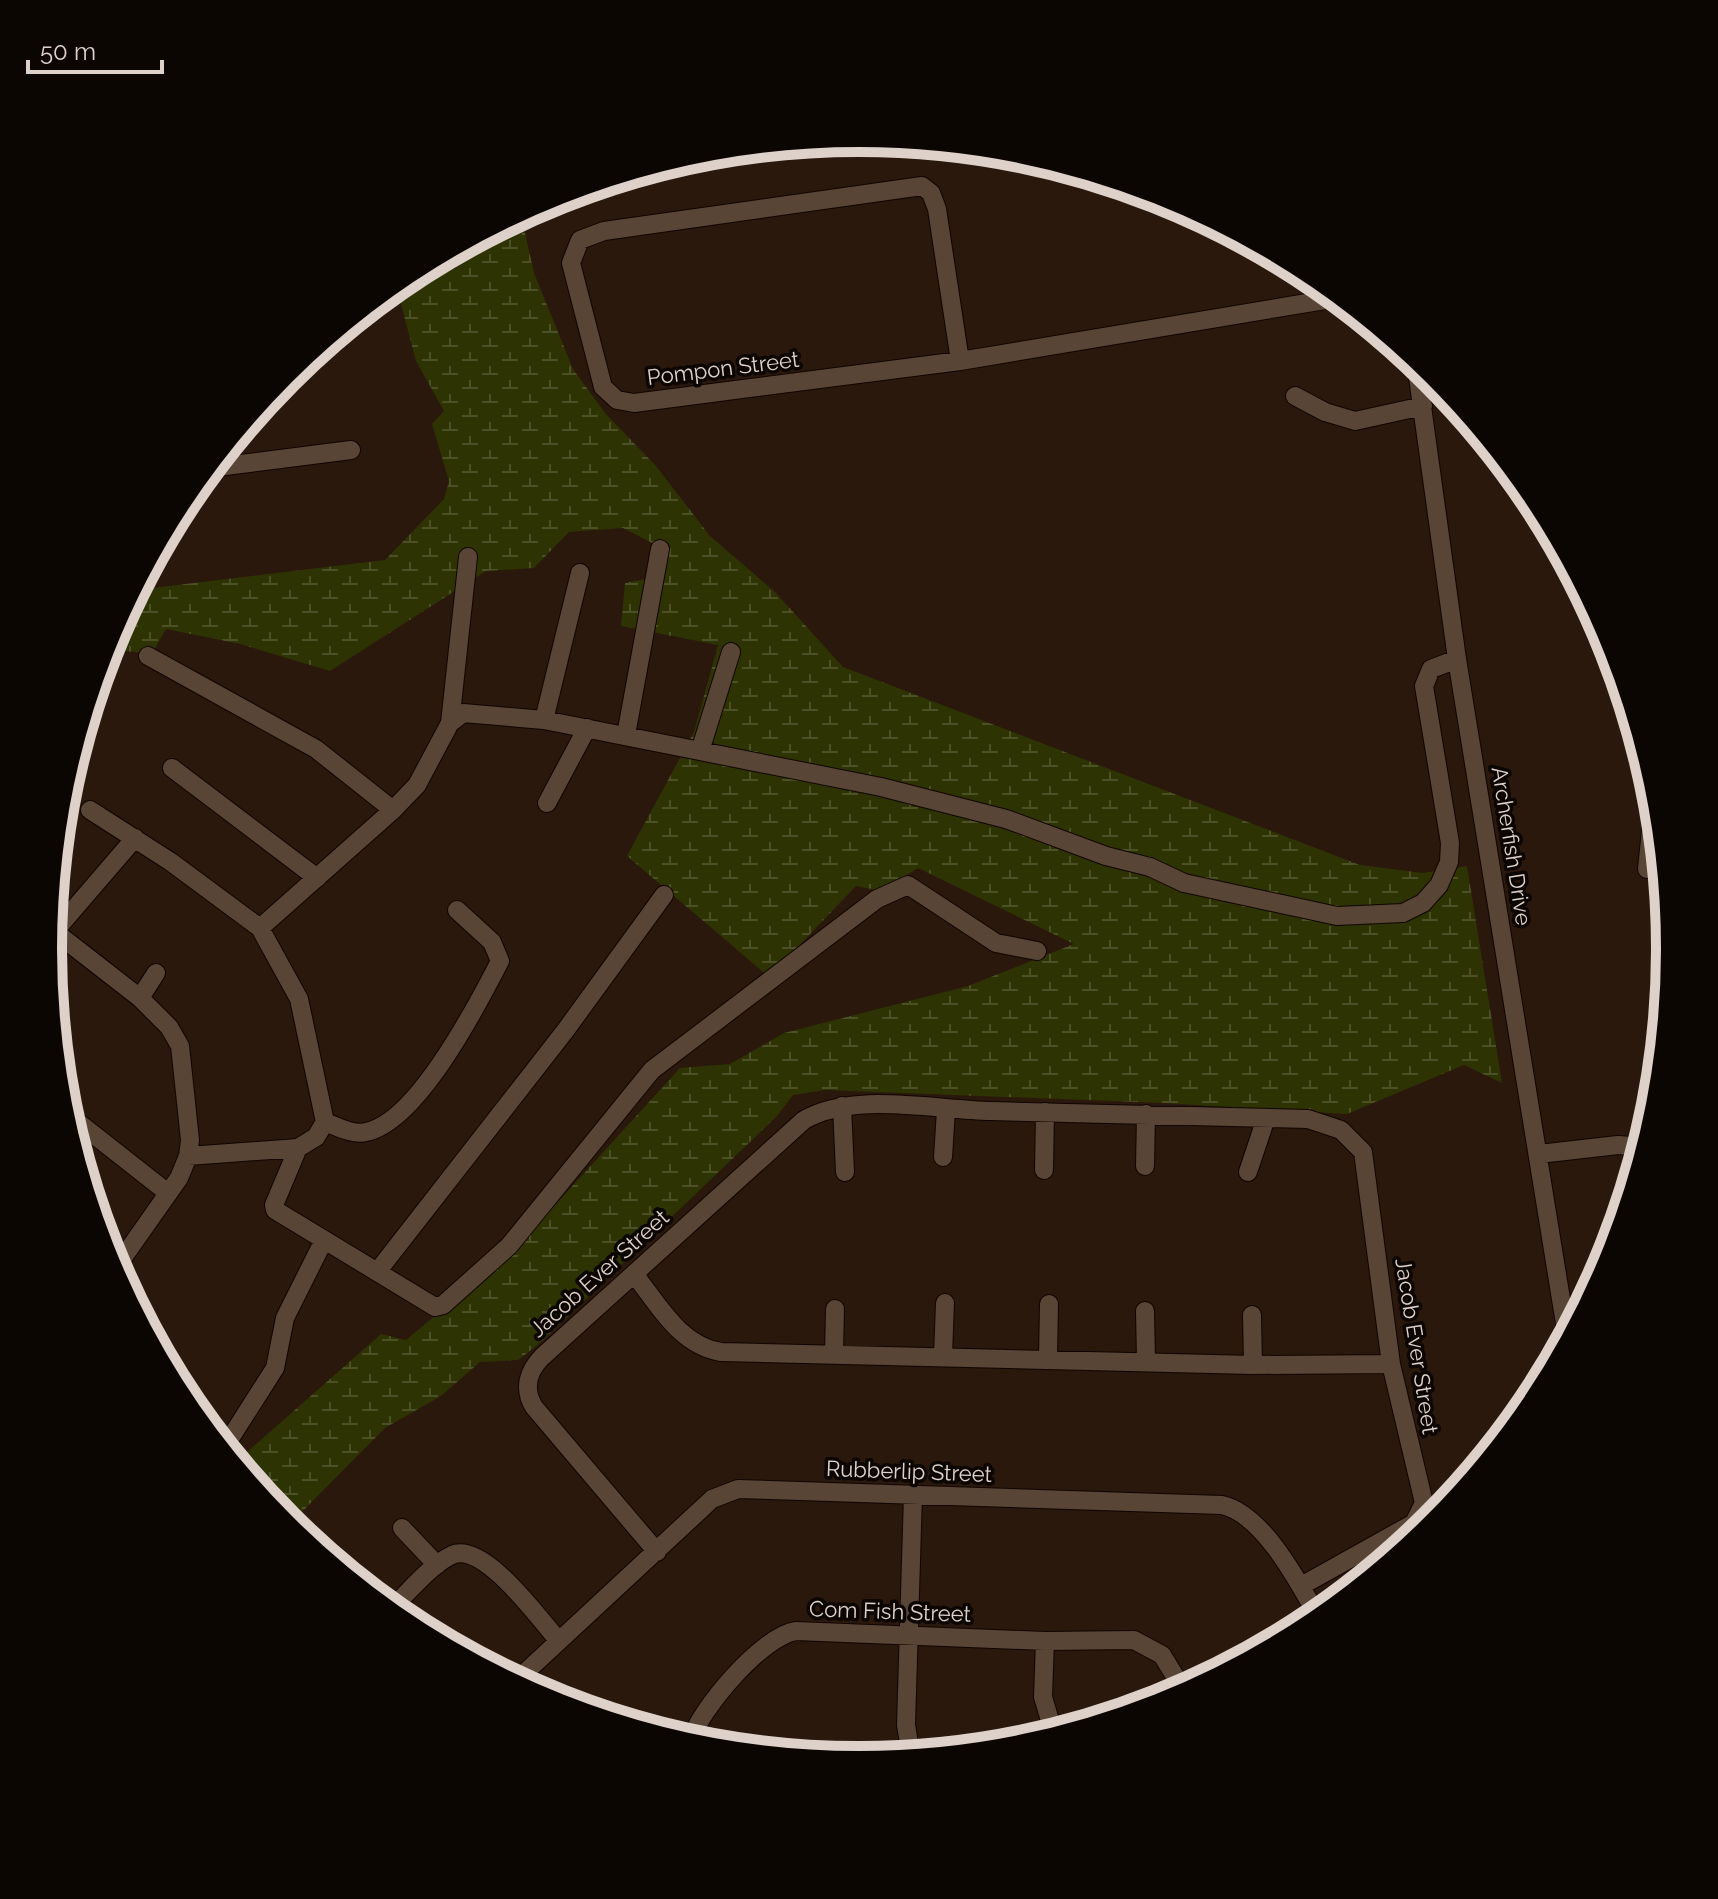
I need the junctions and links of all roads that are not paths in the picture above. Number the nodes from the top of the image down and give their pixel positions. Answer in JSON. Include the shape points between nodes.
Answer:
{"nodes":[{"id":1,"x":1321,"y":301,"type":"edge"},
{"id":2,"x":960,"y":361,"type":"junction"},
{"id":3,"x":1419,"y":382,"type":"edge"},
{"id":4,"x":1295,"y":396,"type":"dead end"},
{"id":5,"x":1423,"y":406,"type":"junction"},
{"id":6,"x":351,"y":450,"type":"dead end"},
{"id":7,"x":234,"y":456,"type":"edge"},
{"id":8,"x":660,"y":549,"type":"dead end"},
{"id":9,"x":468,"y":557,"type":"dead end"},
{"id":10,"x":580,"y":573,"type":"dead end"},
{"id":11,"x":731,"y":652,"type":"dead end"},
{"id":12,"x":148,"y":656,"type":"dead end"},
{"id":13,"x":1457,"y":659,"type":"junction"},
{"id":14,"x":544,"y":720,"type":"junction"},
{"id":15,"x":450,"y":723,"type":"junction"},
{"id":16,"x":587,"y":728,"type":"junction"},
{"id":17,"x":626,"y":735,"type":"junction"},
{"id":18,"x":700,"y":751,"type":"junction"},
{"id":19,"x":172,"y":768,"type":"dead end"},
{"id":20,"x":547,"y":803,"type":"dead end"},
{"id":21,"x":90,"y":810,"type":"dead end"},
{"id":22,"x":393,"y":810,"type":"junction"},
{"id":23,"x":135,"y":838,"type":"junction"},
{"id":24,"x":1649,"y":847,"type":"edge"},
{"id":25,"x":1647,"y":869,"type":"dead end"},
{"id":26,"x":317,"y":878,"type":"junction"},
{"id":27,"x":664,"y":895,"type":"dead end"},
{"id":28,"x":457,"y":910,"type":"dead end"},
{"id":29,"x":63,"y":919,"type":"edge"},
{"id":30,"x":260,"y":928,"type":"junction"},
{"id":31,"x":62,"y":937,"type":"edge"},
{"id":32,"x":1037,"y":951,"type":"dead end"},
{"id":33,"x":156,"y":973,"type":"dead end"},
{"id":34,"x":140,"y":998,"type":"junction"},
{"id":35,"x":842,"y":1106,"type":"junction"},
{"id":36,"x":946,"y":1110,"type":"junction"},
{"id":37,"x":1045,"y":1112,"type":"junction"},
{"id":38,"x":1146,"y":1114,"type":"junction"},
{"id":39,"x":1266,"y":1118,"type":"junction"},
{"id":40,"x":325,"y":1122,"type":"junction"},
{"id":41,"x":82,"y":1125,"type":"edge"},
{"id":42,"x":1631,"y":1146,"type":"edge"},
{"id":43,"x":298,"y":1148,"type":"junction"},
{"id":44,"x":1539,"y":1154,"type":"junction"},
{"id":45,"x":188,"y":1156,"type":"junction"},
{"id":46,"x":943,"y":1157,"type":"dead end"},
{"id":47,"x":1145,"y":1166,"type":"dead end"},
{"id":48,"x":1044,"y":1170,"type":"dead end"},
{"id":49,"x":845,"y":1172,"type":"dead end"},
{"id":50,"x":1248,"y":1172,"type":"dead end"},
{"id":51,"x":168,"y":1193,"type":"junction"},
{"id":52,"x":324,"y":1240,"type":"junction"},
{"id":53,"x":124,"y":1256,"type":"edge"},
{"id":54,"x":377,"y":1272,"type":"junction"},
{"id":55,"x":634,"y":1274,"type":"junction"},
{"id":56,"x":945,"y":1303,"type":"dead end"},
{"id":57,"x":1049,"y":1304,"type":"dead end"},
{"id":58,"x":835,"y":1309,"type":"dead end"},
{"id":59,"x":1145,"y":1311,"type":"dead end"},
{"id":60,"x":1252,"y":1315,"type":"dead end"},
{"id":61,"x":1564,"y":1320,"type":"edge"},
{"id":62,"x":834,"y":1353,"type":"junction"},
{"id":63,"x":943,"y":1355,"type":"junction"},
{"id":64,"x":1048,"y":1358,"type":"junction"},
{"id":65,"x":1146,"y":1361,"type":"junction"},
{"id":66,"x":1391,"y":1364,"type":"junction"},
{"id":67,"x":1253,"y":1365,"type":"junction"},
{"id":68,"x":230,"y":1439,"type":"edge"},
{"id":69,"x":913,"y":1495,"type":"junction"},
{"id":70,"x":402,"y":1528,"type":"dead end"},
{"id":71,"x":657,"y":1552,"type":"junction"},
{"id":72,"x":437,"y":1565,"type":"junction"},
{"id":73,"x":1301,"y":1586,"type":"junction"},
{"id":74,"x":400,"y":1600,"type":"edge"},
{"id":75,"x":1312,"y":1605,"type":"edge"},
{"id":76,"x":908,"y":1635,"type":"junction"},
{"id":77,"x":559,"y":1641,"type":"junction"},
{"id":78,"x":1045,"y":1641,"type":"junction"},
{"id":79,"x":525,"y":1673,"type":"edge"},
{"id":80,"x":1177,"y":1680,"type":"edge"},
{"id":81,"x":1051,"y":1722,"type":"edge"},
{"id":82,"x":698,"y":1730,"type":"edge"},
{"id":83,"x":908,"y":1745,"type":"edge"}],
"edges":[{"from":1,"to":2,"type":"street","name":"Pompon Street"},
{"from":2,"to":2,"type":"street","name":"Pompon Street","via":[[626,402],[603,387],[572,254],[580,240],[604,231],[922,186],[937,209]]},
{"from":3,"to":5,"type":"street","name":"Archerfish Drive"},
{"from":4,"to":5,"type":"street","via":[[1355,421]]},
{"from":5,"to":13,"type":"street","name":"Archerfish Drive"},
{"from":6,"to":7,"type":"street"},
{"from":8,"to":17,"type":"street"},
{"from":9,"to":15,"type":"street"},
{"from":10,"to":14,"type":"street"},
{"from":11,"to":18,"type":"street"},
{"from":12,"to":22,"type":"street","via":[[316,749]]},
{"from":13,"to":18,"type":"street","via":[[1431,669],[1424,686],[1449,862],[1423,903],[1403,913],[1337,916],[1199,887],[1006,819],[881,787]]},
{"from":13,"to":44,"type":"street","name":"Archerfish Drive"},
{"from":14,"to":15,"type":"street","via":[[463,713]]},
{"from":14,"to":16,"type":"street"},
{"from":15,"to":22,"type":"street","via":[[417,785]]},
{"from":16,"to":17,"type":"street"},
{"from":16,"to":20,"type":"street"},
{"from":17,"to":18,"type":"street"},
{"from":19,"to":26,"type":"street"},
{"from":21,"to":23,"type":"street"},
{"from":22,"to":26,"type":"street"},
{"from":23,"to":29,"type":"street"},
{"from":23,"to":30,"type":"street"},
{"from":24,"to":25,"type":"street"},
{"from":26,"to":30,"type":"street"},
{"from":27,"to":54,"type":"street"},
{"from":28,"to":40,"type":"street","via":[[492,942],[500,961],[464,1029],[386,1126],[357,1133]]},
{"from":30,"to":40,"type":"street","via":[[299,999]]},
{"from":31,"to":34,"type":"street"},
{"from":32,"to":54,"type":"street","via":[[996,943],[916,889],[900,886],[805,950],[652,1070],[509,1246],[443,1305],[435,1307]]},
{"from":33,"to":34,"type":"street"},
{"from":34,"to":45,"type":"street","via":[[180,1046]]},
{"from":35,"to":36,"type":"street","name":"Jacob Ever Street"},
{"from":35,"to":49,"type":"street"},
{"from":35,"to":55,"type":"street","name":"Jacob Ever Street","via":[[820,1111],[795,1127]]},
{"from":36,"to":37,"type":"street","name":"Jacob Ever Street"},
{"from":36,"to":46,"type":"street"},
{"from":37,"to":38,"type":"street","name":"Jacob Ever Street"},
{"from":37,"to":48,"type":"street"},
{"from":38,"to":39,"type":"street","name":"Jacob Ever Street"},
{"from":38,"to":47,"type":"street"},
{"from":39,"to":50,"type":"street"},
{"from":39,"to":66,"type":"street","name":"Jacob Ever Street","via":[[1331,1124],[1351,1136],[1363,1152]]},
{"from":40,"to":43,"type":"street","via":[[316,1137]]},
{"from":41,"to":51,"type":"street"},
{"from":42,"to":44,"type":"street"},
{"from":43,"to":45,"type":"street"},
{"from":43,"to":52,"type":"street","via":[[274,1205],[281,1215]]},
{"from":44,"to":61,"type":"street","name":"Archerfish Drive"},
{"from":45,"to":51,"type":"street"},
{"from":51,"to":53,"type":"street"},
{"from":52,"to":54,"type":"street"},
{"from":52,"to":68,"type":"street","via":[[285,1318],[275,1368]]},
{"from":55,"to":62,"type":"street","via":[[685,1338],[702,1348]]},
{"from":55,"to":71,"type":"street","name":"Jacob Ever Street","via":[[537,1362],[528,1393],[534,1407]]},
{"from":56,"to":63,"type":"street"},
{"from":57,"to":64,"type":"street"},
{"from":58,"to":62,"type":"street"},
{"from":59,"to":65,"type":"street"},
{"from":60,"to":67,"type":"street"},
{"from":62,"to":63,"type":"street"},
{"from":63,"to":64,"type":"street"},
{"from":64,"to":65,"type":"street"},
{"from":65,"to":67,"type":"street"},
{"from":66,"to":67,"type":"street"},
{"from":66,"to":73,"type":"street","name":"Jacob Ever Street","via":[[1423,1510],[1407,1527]]},
{"from":69,"to":71,"type":"street","name":"Rubberlip Street","via":[[731,1491],[712,1499]]},
{"from":69,"to":73,"type":"street","name":"Rubberlip Street","via":[[1230,1507],[1264,1534]]},
{"from":69,"to":76,"type":"street"},
{"from":70,"to":72,"type":"street"},
{"from":71,"to":77,"type":"street","name":"Rubberlip Street"},
{"from":72,"to":74,"type":"street"},
{"from":72,"to":77,"type":"street","via":[[461,1553],[484,1560]]},
{"from":73,"to":75,"type":"street","name":"Rubberlip Street"},
{"from":76,"to":78,"type":"street","name":"Com Fish Street"},
{"from":76,"to":82,"type":"street","name":"Com Fish Street","via":[[781,1634],[717,1698]]},
{"from":76,"to":83,"type":"street"},
{"from":77,"to":79,"type":"street","name":"Rubberlip Street"},
{"from":78,"to":80,"type":"street","name":"Com Fish Street","via":[[1142,1642],[1162,1655]]},
{"from":78,"to":81,"type":"street","via":[[1043,1697]]}]}
